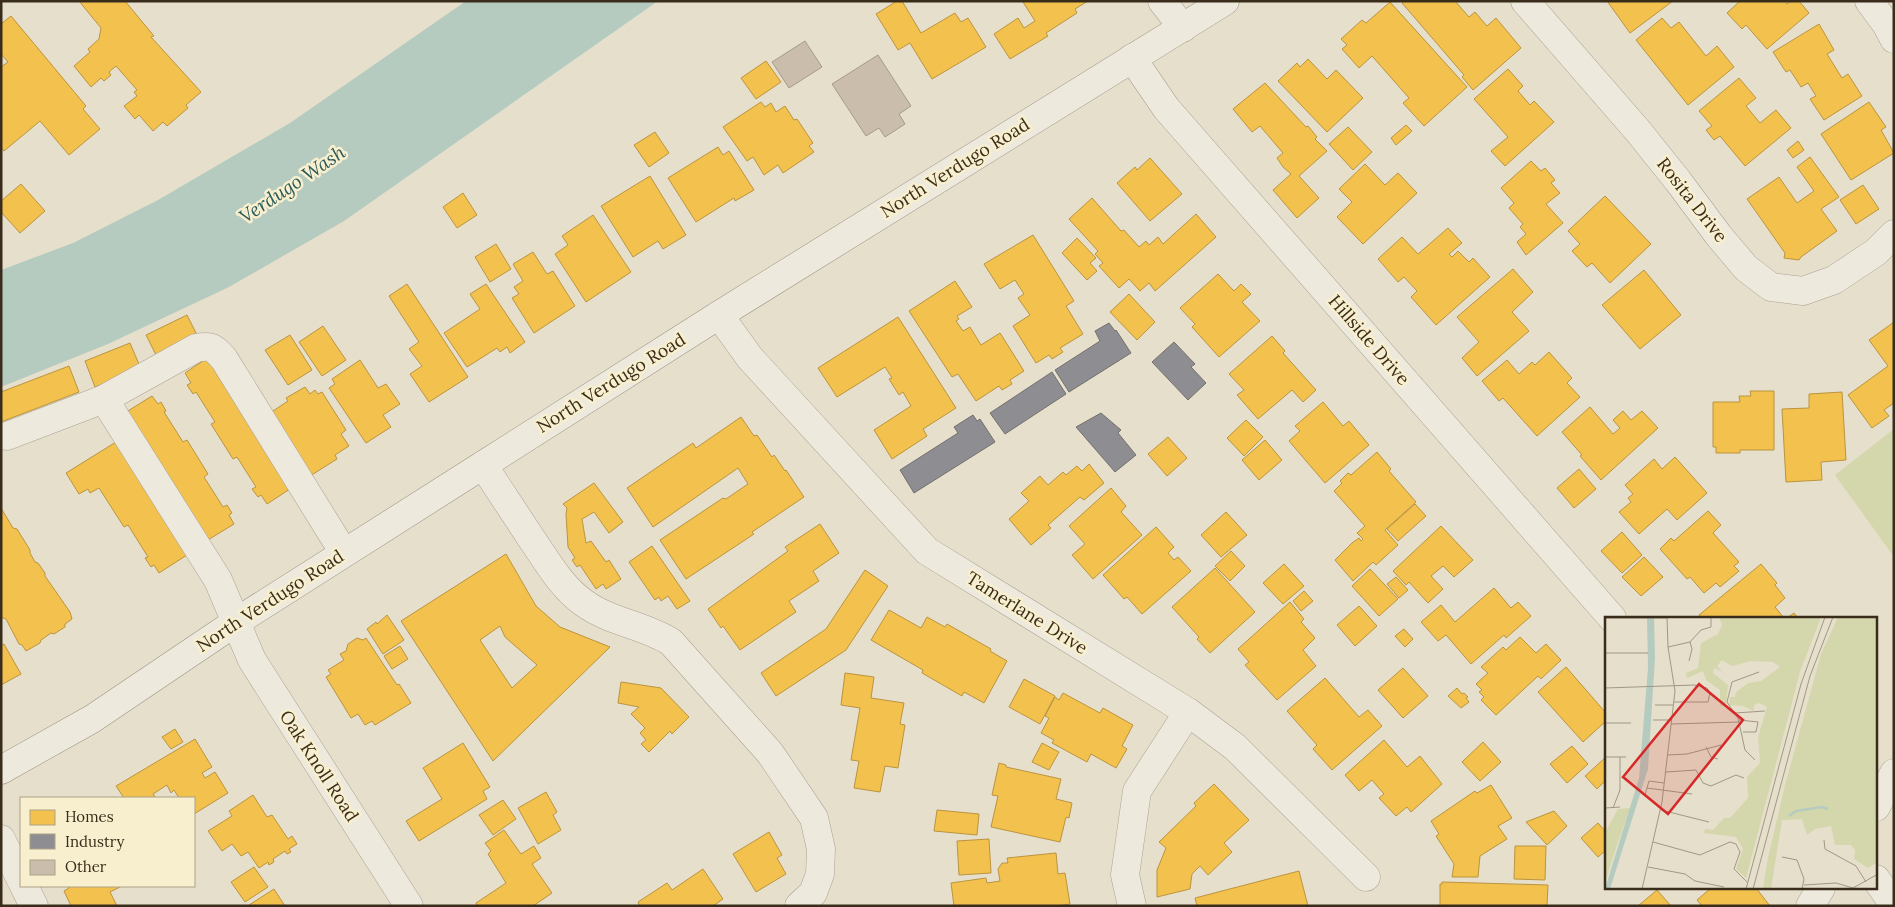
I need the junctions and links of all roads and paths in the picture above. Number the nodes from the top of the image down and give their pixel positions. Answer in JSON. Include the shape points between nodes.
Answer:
{"nodes":[{"id":1,"x":1162,"y":1,"type":"edge"},
{"id":2,"x":1224,"y":1,"type":"edge"},
{"id":3,"x":1525,"y":1,"type":"edge"},
{"id":4,"x":1869,"y":1,"type":"edge"},
{"id":5,"x":1183,"y":28,"type":"junction"},
{"id":6,"x":1894,"y":39,"type":"edge"},
{"id":7,"x":1132,"y":58,"type":"junction"},
{"id":8,"x":1894,"y":234,"type":"edge"},
{"id":9,"x":719,"y":315,"type":"junction"},
{"id":10,"x":104,"y":399,"type":"junction"},
{"id":11,"x":7,"y":436,"type":"dead end"},
{"id":12,"x":483,"y":465,"type":"junction"},
{"id":13,"x":344,"y":553,"type":"junction"},
{"id":14,"x":1611,"y":617,"type":"edge"},
{"id":15,"x":236,"y":622,"type":"junction"},
{"id":16,"x":1188,"y":712,"type":"junction"},
{"id":17,"x":1,"y":770,"type":"edge"},
{"id":18,"x":1894,"y":773,"type":"edge"},
{"id":19,"x":1878,"y":803,"type":"edge"},
{"id":20,"x":1,"y":839,"type":"edge"},
{"id":21,"x":1366,"y":877,"type":"dead end"},
{"id":22,"x":20,"y":878,"type":"edge"},
{"id":23,"x":1878,"y":882,"type":"edge"},
{"id":24,"x":24,"y":887,"type":"edge"},
{"id":25,"x":1820,"y":890,"type":"edge"},
{"id":26,"x":1894,"y":905,"type":"edge"},
{"id":27,"x":34,"y":906,"type":"edge"},
{"id":28,"x":409,"y":906,"type":"edge"},
{"id":29,"x":799,"y":906,"type":"edge"},
{"id":30,"x":1132,"y":906,"type":"edge"},
{"id":31,"x":1810,"y":906,"type":"edge"}],
"edges":[{"from":1,"to":5,"type":"street"},
{"from":2,"to":5,"type":"street","name":"North Verdugo Road"},
{"from":3,"to":8,"type":"street","name":"Rosita Drive","via":[[1638,131],[1746,268],[1771,288],[1803,291],[1834,280],[1876,252]]},
{"from":4,"to":6,"type":"street"},
{"from":5,"to":7,"type":"street","name":"North Verdugo Road"},
{"from":7,"to":9,"type":"street","name":"North Verdugo Road"},
{"from":7,"to":14,"type":"street","name":"Hillside Drive","via":[[1166,108]]},
{"from":9,"to":12,"type":"street","name":"North Verdugo Road"},
{"from":9,"to":16,"type":"street","name":"Tamerlane Drive","via":[[746,353],[927,551]]},
{"from":10,"to":11,"type":"street"},
{"from":10,"to":13,"type":"street","via":[[196,348],[208,345],[213,348],[224,359]]},
{"from":10,"to":15,"type":"street","name":"Oak Knoll Road","via":[[218,580]]},
{"from":12,"to":13,"type":"street","name":"North Verdugo Road"},
{"from":12,"to":29,"type":"street","via":[[567,589],[606,615],[656,633],[671,642],[770,753],[814,818],[822,849],[820,874],[813,893]]},
{"from":13,"to":15,"type":"street","name":"North Verdugo Road"},
{"from":15,"to":17,"type":"street","name":"North Verdugo Road","via":[[92,718]]},
{"from":15,"to":28,"type":"street","name":"Oak Knoll Road","via":[[252,660]]},
{"from":16,"to":21,"type":"street","name":"Tamerlane Drive","via":[[1235,746]]},
{"from":16,"to":30,"type":"street","via":[[1137,791],[1125,875]]},
{"from":18,"to":19,"type":"street"},
{"from":20,"to":22,"type":"street"},
{"from":23,"to":26,"type":"street"},
{"from":24,"to":27,"type":"street"},
{"from":25,"to":31,"type":"street"}]}
